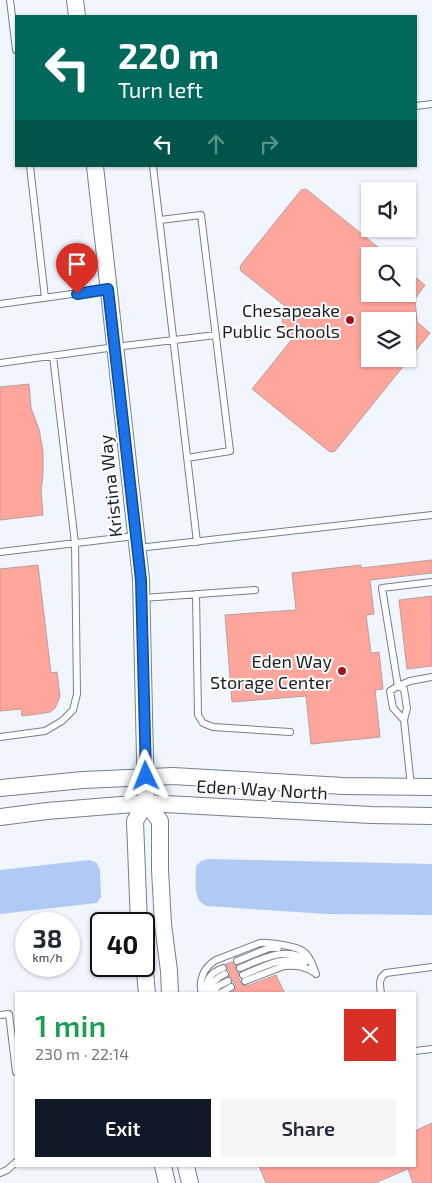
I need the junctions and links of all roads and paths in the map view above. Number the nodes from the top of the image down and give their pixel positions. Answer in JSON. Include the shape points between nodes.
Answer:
{"nodes":[{"id":1,"x":10,"y":0,"type":"edge"},
{"id":2,"x":76,"y":0,"type":"edge"},
{"id":3,"x":77,"y":15,"type":"edge"},
{"id":4,"x":15,"y":42,"type":"edge"},
{"id":5,"x":432,"y":104,"type":"edge"},
{"id":6,"x":417,"y":106,"type":"edge"},
{"id":7,"x":30,"y":167,"type":"edge"},
{"id":8,"x":94,"y":167,"type":"edge"},
{"id":9,"x":153,"y":167,"type":"edge"},
{"id":10,"x":160,"y":220,"type":"junction"},
{"id":11,"x":108,"y":289,"type":"junction"},
{"id":12,"x":45,"y":298,"type":"junction"},
{"id":13,"x":0,"y":304,"type":"edge"},
{"id":14,"x":216,"y":334,"type":"junction"},
{"id":15,"x":173,"y":340,"type":"junction"},
{"id":16,"x":115,"y":346,"type":"junction"},
{"id":17,"x":53,"y":356,"type":"junction"},
{"id":18,"x":0,"y":363,"type":"edge"},
{"id":19,"x":187,"y":458,"type":"junction"},
{"id":20,"x":432,"y":515,"type":"edge"},
{"id":21,"x":137,"y":542,"type":"junction"},
{"id":22,"x":197,"y":542,"type":"junction"},
{"id":23,"x":75,"y":543,"type":"junction"},
{"id":24,"x":0,"y":552,"type":"edge"},
{"id":25,"x":432,"y":582,"type":"edge"},
{"id":26,"x":255,"y":590,"type":"dead end"},
{"id":27,"x":196,"y":594,"type":"junction"},
{"id":28,"x":141,"y":598,"type":"junction"},
{"id":29,"x":432,"y":677,"type":"edge"},
{"id":30,"x":398,"y":686,"type":"junction"},
{"id":31,"x":404,"y":720,"type":"junction"},
{"id":32,"x":290,"y":732,"type":"dead end"},
{"id":33,"x":0,"y":737,"type":"edge"},
{"id":34,"x":146,"y":776,"type":"junction"},
{"id":35,"x":432,"y":787,"type":"edge"},
{"id":36,"x":0,"y":788,"type":"edge"},
{"id":37,"x":411,"y":788,"type":"junction"},
{"id":38,"x":146,"y":804,"type":"junction"},
{"id":39,"x":0,"y":816,"type":"edge"},
{"id":40,"x":432,"y":816,"type":"edge"},
{"id":41,"x":139,"y":912,"type":"edge"},
{"id":42,"x":239,"y":964,"type":"dead end"},
{"id":43,"x":313,"y":966,"type":"junction"},
{"id":44,"x":432,"y":967,"type":"edge"},
{"id":45,"x":224,"y":971,"type":"dead end"},
{"id":46,"x":145,"y":977,"type":"edge"},
{"id":47,"x":244,"y":978,"type":"dead end"},
{"id":48,"x":147,"y":992,"type":"edge"},
{"id":49,"x":170,"y":992,"type":"edge"},
{"id":50,"x":202,"y":992,"type":"edge"},
{"id":51,"x":208,"y":992,"type":"edge"},
{"id":52,"x":214,"y":992,"type":"edge"},
{"id":53,"x":221,"y":992,"type":"edge"},
{"id":54,"x":381,"y":992,"type":"edge"},
{"id":55,"x":0,"y":1015,"type":"edge"},
{"id":56,"x":432,"y":1050,"type":"edge"},
{"id":57,"x":416,"y":1052,"type":"edge"},
{"id":58,"x":15,"y":1064,"type":"edge"},
{"id":59,"x":15,"y":1163,"type":"edge"},
{"id":60,"x":163,"y":1167,"type":"edge"},
{"id":61,"x":186,"y":1167,"type":"edge"},
{"id":62,"x":0,"y":1174,"type":"edge"},
{"id":63,"x":167,"y":1183,"type":"edge"},
{"id":64,"x":190,"y":1183,"type":"edge"}],
"edges":[{"from":1,"to":4,"type":"lane"},
{"from":2,"to":3,"type":"street"},
{"from":5,"to":6,"type":"lane"},
{"from":7,"to":12,"type":"lane"},
{"from":8,"to":11,"type":"street","name":"Kristina Way"},
{"from":9,"to":10,"type":"lane"},
{"from":10,"to":14,"type":"lane","via":[[201,215]]},
{"from":10,"to":15,"type":"lane"},
{"from":11,"to":12,"type":"lane"},
{"from":11,"to":16,"type":"street","name":"Kristina Way"},
{"from":12,"to":13,"type":"lane"},
{"from":14,"to":15,"type":"lane"},
{"from":14,"to":19,"type":"lane","via":[[230,451]]},
{"from":15,"to":16,"type":"lane"},
{"from":15,"to":19,"type":"lane"},
{"from":16,"to":17,"type":"lane"},
{"from":16,"to":21,"type":"street","name":"Kristina Way"},
{"from":17,"to":18,"type":"lane"},
{"from":17,"to":23,"type":"lane"},
{"from":19,"to":22,"type":"lane"},
{"from":20,"to":22,"type":"lane"},
{"from":21,"to":22,"type":"lane"},
{"from":21,"to":23,"type":"lane"},
{"from":21,"to":28,"type":"street","name":"Kristina Way"},
{"from":23,"to":24,"type":"lane"},
{"from":23,"to":33,"type":"lane","via":[[77,694],[72,710],[62,721],[45,731]]},
{"from":25,"to":30,"type":"lane","via":[[382,588]]},
{"from":26,"to":27,"type":"lane"},
{"from":27,"to":28,"type":"lane"},
{"from":27,"to":32,"type":"lane","via":[[198,716],[203,723],[213,727]]},
{"from":28,"to":34,"type":"street","name":"Kristina Way"},
{"from":29,"to":30,"type":"lane"},
{"from":30,"to":31,"type":"lane","via":[[404,690],[407,708]]},
{"from":30,"to":31,"type":"lane","via":[[390,691],[394,708]]},
{"from":31,"to":37,"type":"lane"},
{"from":34,"to":36,"type":"street","name":"Eden Way North"},
{"from":34,"to":37,"type":"street","name":"Eden Way North"},
{"from":34,"to":38,"type":"street","name":"Kristina Way"},
{"from":35,"to":37,"type":"street","name":"Eden Way North"},
{"from":38,"to":39,"type":"street","name":"Eden Way North"},
{"from":38,"to":40,"type":"street","name":"Eden Way North"},
{"from":38,"to":41,"type":"street","via":[[135,821]]},
{"from":38,"to":49,"type":"street","via":[[160,821],[162,916]]},
{"from":42,"to":43,"type":"lane","via":[[281,953],[306,958]]},
{"from":43,"to":47,"type":"lane","via":[[284,966]]},
{"from":43,"to":50,"type":"lane","via":[[300,948],[260,943],[212,963],[202,976]]},
{"from":44,"to":54,"type":"lane","via":[[386,973],[380,979]]},
{"from":45,"to":51,"type":"lane"},
{"from":46,"to":48,"type":"street"},
{"from":52,"to":53,"type":"lane","via":[[218,986],[230,984]]},
{"from":55,"to":58,"type":"lane","via":[[9,1014]]},
{"from":56,"to":57,"type":"lane"},
{"from":59,"to":62,"type":"lane"},
{"from":60,"to":63,"type":"street"},
{"from":61,"to":64,"type":"street"}]}
